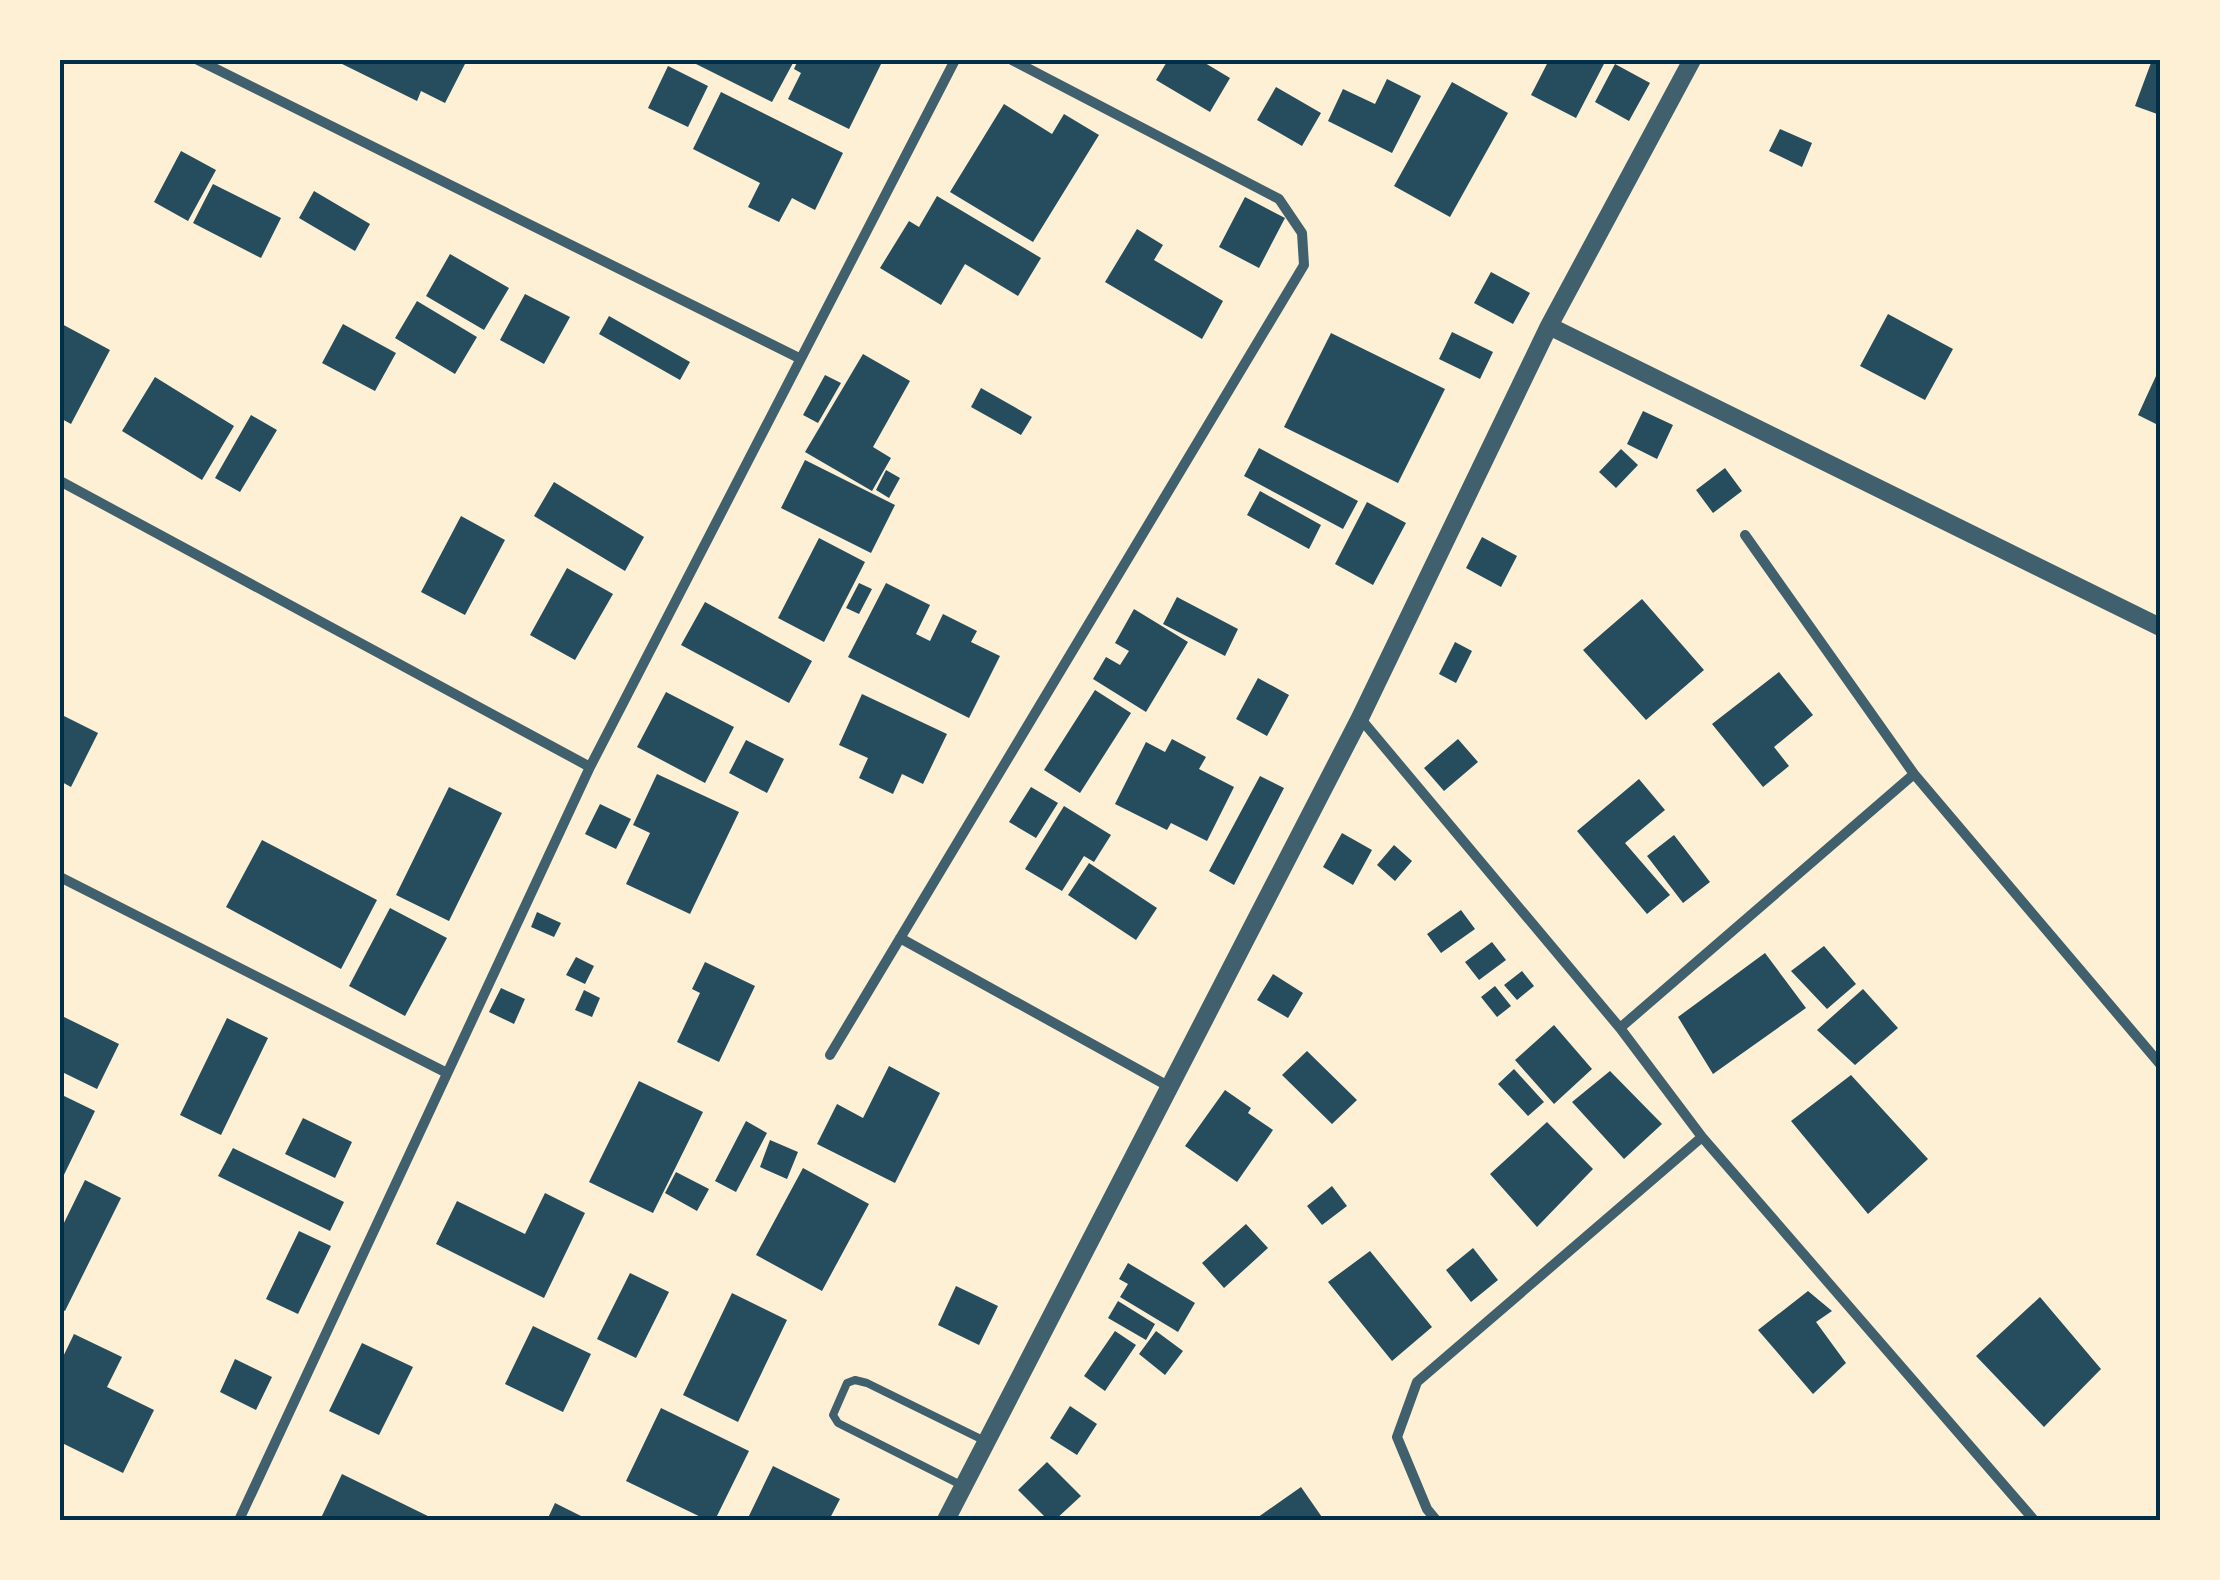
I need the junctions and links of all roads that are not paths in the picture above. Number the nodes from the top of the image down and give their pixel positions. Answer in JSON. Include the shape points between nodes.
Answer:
{"nodes":[{"id":1,"x":198,"y":60,"type":"edge"},
{"id":2,"x":955,"y":60,"type":"edge"},
{"id":3,"x":1012,"y":60,"type":"edge"},
{"id":4,"x":1692,"y":60,"type":"edge"},
{"id":5,"x":1549,"y":326,"type":"junction"},
{"id":6,"x":799,"y":358,"type":"junction"},
{"id":7,"x":60,"y":481,"type":"edge"},
{"id":8,"x":1745,"y":535,"type":"dead end"},
{"id":9,"x":2160,"y":627,"type":"edge"},
{"id":10,"x":1360,"y":718,"type":"junction"},
{"id":11,"x":590,"y":767,"type":"junction"},
{"id":12,"x":1914,"y":774,"type":"junction"},
{"id":13,"x":60,"y":877,"type":"edge"},
{"id":14,"x":900,"y":938,"type":"junction"},
{"id":15,"x":1620,"y":1028,"type":"junction"},
{"id":16,"x":830,"y":1055,"type":"dead end"},
{"id":17,"x":2160,"y":1064,"type":"edge"},
{"id":18,"x":447,"y":1073,"type":"junction"},
{"id":19,"x":1168,"y":1086,"type":"junction"},
{"id":20,"x":1702,"y":1137,"type":"junction"},
{"id":21,"x":985,"y":1441,"type":"junction"},
{"id":22,"x":963,"y":1486,"type":"junction"},
{"id":23,"x":239,"y":1520,"type":"edge"},
{"id":24,"x":946,"y":1520,"type":"edge"},
{"id":25,"x":1436,"y":1520,"type":"edge"},
{"id":26,"x":2034,"y":1520,"type":"edge"}],
"edges":[{"from":1,"to":6,"type":"street"},
{"from":2,"to":6,"type":"street"},
{"from":3,"to":14,"type":"street","via":[[1279,199],[1302,233],[1304,265]]},
{"from":4,"to":5,"type":"street"},
{"from":5,"to":9,"type":"street"},
{"from":5,"to":10,"type":"street"},
{"from":6,"to":11,"type":"street"},
{"from":7,"to":11,"type":"street"},
{"from":8,"to":12,"type":"street"},
{"from":10,"to":15,"type":"street"},
{"from":10,"to":19,"type":"street"},
{"from":11,"to":18,"type":"street"},
{"from":12,"to":15,"type":"street"},
{"from":12,"to":17,"type":"street"},
{"from":13,"to":18,"type":"street"},
{"from":14,"to":16,"type":"street"},
{"from":14,"to":19,"type":"street"},
{"from":15,"to":20,"type":"street"},
{"from":18,"to":23,"type":"street"},
{"from":19,"to":21,"type":"street"},
{"from":20,"to":25,"type":"street","via":[[1418,1382],[1397,1438]]},
{"from":20,"to":26,"type":"street"},
{"from":21,"to":22,"type":"street"},
{"from":21,"to":22,"type":"lane","via":[[867,1383],[847,1383],[833,1415],[838,1423]]},
{"from":22,"to":24,"type":"street"}]}
